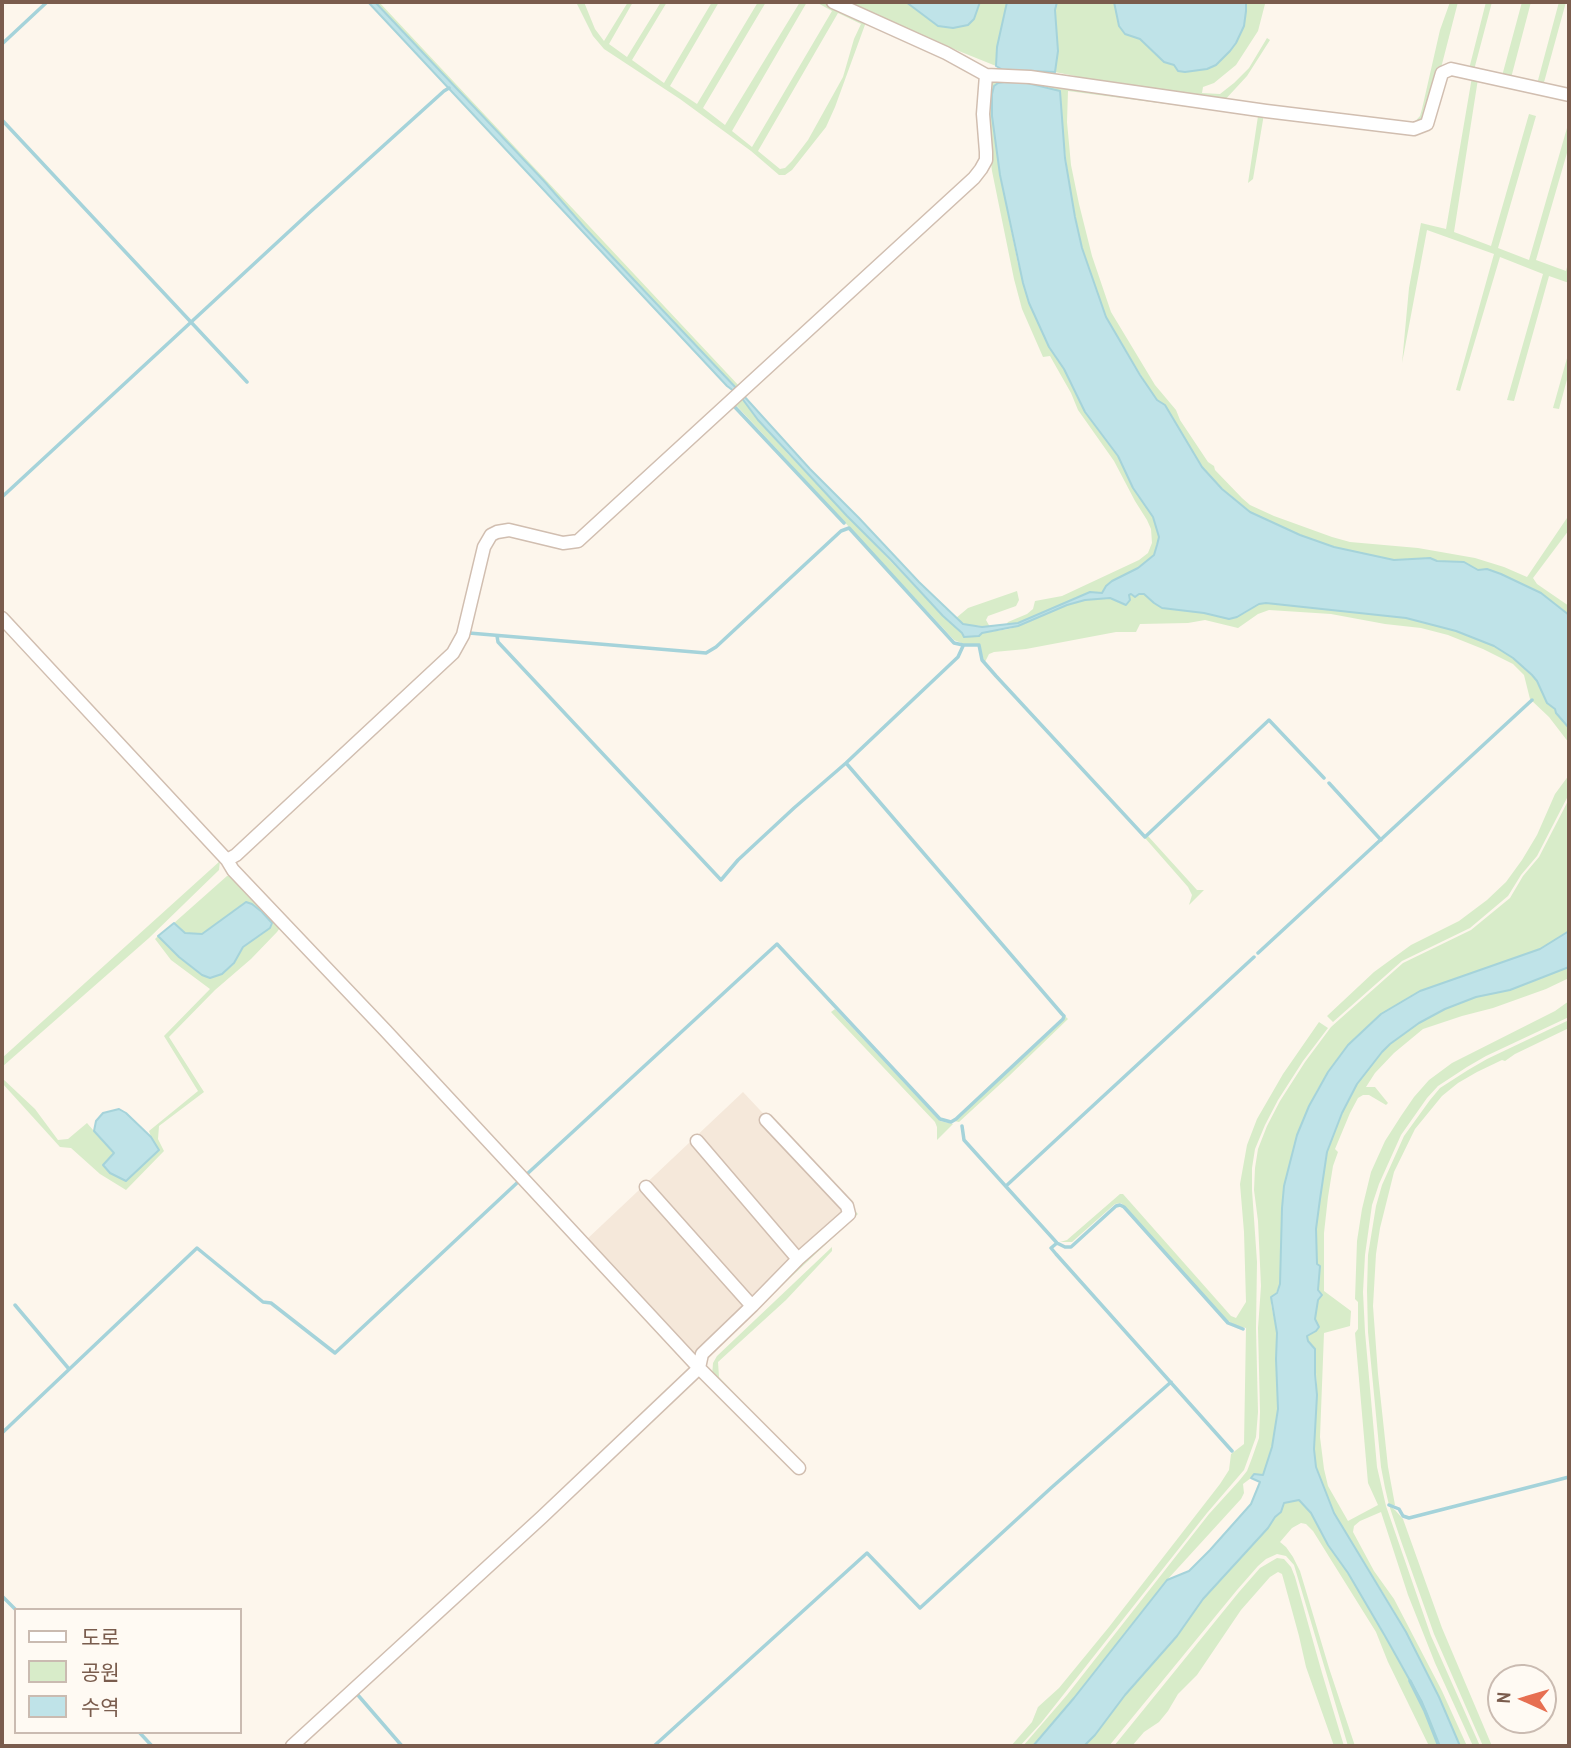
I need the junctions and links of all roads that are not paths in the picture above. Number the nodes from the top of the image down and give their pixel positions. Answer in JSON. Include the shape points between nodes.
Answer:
{"nodes":[{"id":1,"x":833,"y":2,"type":"edge"},
{"id":2,"x":986,"y":75,"type":"junction"},
{"id":3,"x":1569,"y":95,"type":"edge"},
{"id":4,"x":2,"y":618,"type":"edge"},
{"id":5,"x":227,"y":860,"type":"junction"},
{"id":6,"x":766,"y":1120,"type":"dead end"},
{"id":7,"x":698,"y":1141,"type":"dead end"},
{"id":8,"x":646,"y":1187,"type":"dead end"},
{"id":9,"x":798,"y":1259,"type":"junction"},
{"id":10,"x":752,"y":1306,"type":"junction"},
{"id":11,"x":699,"y":1368,"type":"junction"},
{"id":12,"x":799,"y":1468,"type":"dead end"},
{"id":13,"x":292,"y":1746,"type":"edge"}],
"edges":[{"from":1,"to":2,"type":"street"},
{"from":2,"to":3,"type":"street","via":[[1414,130],[1427,124],[1442,73],[1451,69]]},
{"from":2,"to":5,"type":"street","via":[[986,160],[974,178],[578,541],[563,543],[509,530],[491,535],[484,547],[463,635],[453,653]]},
{"from":4,"to":5,"type":"street"},
{"from":5,"to":11,"type":"street"},
{"from":6,"to":9,"type":"street","via":[[847,1206],[849,1214]]},
{"from":7,"to":9,"type":"street"},
{"from":8,"to":10,"type":"street"},
{"from":9,"to":10,"type":"street"},
{"from":10,"to":11,"type":"street","via":[[702,1354]]},
{"from":11,"to":12,"type":"street"},
{"from":11,"to":13,"type":"street"}]}
